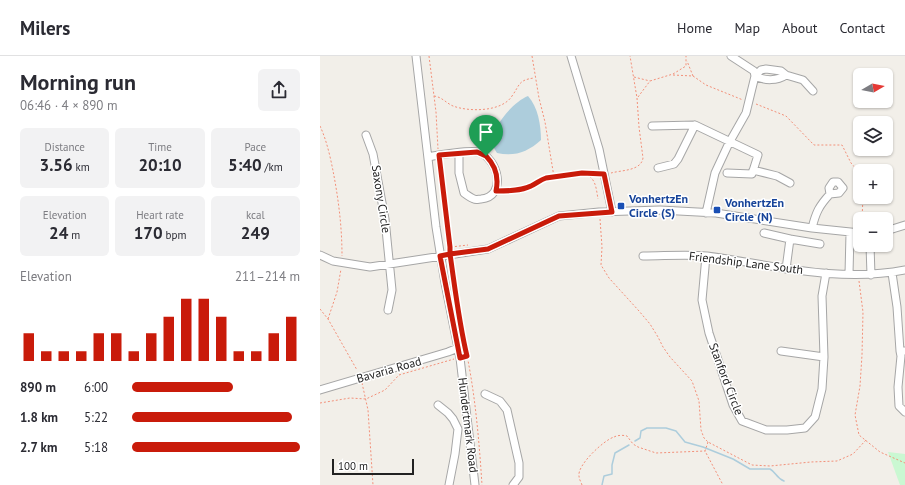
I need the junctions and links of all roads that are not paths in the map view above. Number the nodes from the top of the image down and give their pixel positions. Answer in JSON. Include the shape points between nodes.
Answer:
{"nodes":[{"id":1,"x":416,"y":56,"type":"edge"},
{"id":2,"x":571,"y":56,"type":"edge"},
{"id":3,"x":731,"y":56,"type":"edge"},
{"id":4,"x":786,"y":75,"type":"junction"},
{"id":5,"x":755,"y":76,"type":"junction"},
{"id":6,"x":813,"y":92,"type":"dead end"},
{"id":7,"x":695,"y":125,"type":"junction"},
{"id":8,"x":652,"y":126,"type":"dead end"},
{"id":9,"x":366,"y":135,"type":"dead end"},
{"id":10,"x":729,"y":143,"type":"junction"},
{"id":11,"x":459,"y":154,"type":"junction"},
{"id":12,"x":428,"y":157,"type":"junction"},
{"id":13,"x":658,"y":168,"type":"dead end"},
{"id":14,"x":753,"y":170,"type":"junction"},
{"id":15,"x":727,"y":173,"type":"dead end"},
{"id":16,"x":790,"y":183,"type":"dead end"},
{"id":17,"x":830,"y":194,"type":"dead end"},
{"id":18,"x":612,"y":212,"type":"junction"},
{"id":19,"x":706,"y":213,"type":"junction"},
{"id":20,"x":905,"y":225,"type":"edge"},
{"id":21,"x":812,"y":228,"type":"junction"},
{"id":22,"x":893,"y":229,"type":"edge"},
{"id":23,"x":764,"y":233,"type":"dead end"},
{"id":24,"x":850,"y":233,"type":"joint"},
{"id":25,"x":790,"y":239,"type":"junction"},
{"id":26,"x":820,"y":244,"type":"dead end"},
{"id":27,"x":870,"y":252,"type":"edge"},
{"id":28,"x":320,"y":255,"type":"edge"},
{"id":29,"x":440,"y":256,"type":"junction"},
{"id":30,"x":643,"y":256,"type":"dead end"},
{"id":31,"x":706,"y":256,"type":"junction"},
{"id":32,"x":390,"y":264,"type":"junction"},
{"id":33,"x":786,"y":269,"type":"junction"},
{"id":34,"x":905,"y":270,"type":"edge"},
{"id":35,"x":826,"y":273,"type":"junction"},
{"id":36,"x":892,"y":273,"type":"junction"},
{"id":37,"x":849,"y":274,"type":"junction"},
{"id":38,"x":871,"y":275,"type":"junction"},
{"id":39,"x":388,"y":310,"type":"dead end"},
{"id":40,"x":461,"y":346,"type":"junction"},
{"id":41,"x":781,"y":351,"type":"dead end"},
{"id":42,"x":903,"y":351,"type":"edge"},
{"id":43,"x":824,"y":357,"type":"junction"},
{"id":44,"x":320,"y":390,"type":"edge"},
{"id":45,"x":485,"y":394,"type":"dead end"},
{"id":46,"x":438,"y":406,"type":"dead end"},
{"id":47,"x":905,"y":412,"type":"edge"},
{"id":48,"x":448,"y":485,"type":"edge"},
{"id":49,"x":475,"y":485,"type":"edge"},
{"id":50,"x":513,"y":485,"type":"edge"}],
"edges":[{"from":1,"to":12,"type":"street","name":"Hundertmark Road"},
{"from":2,"to":18,"type":"street","via":[[599,149]]},
{"from":3,"to":5,"type":"street","via":[[754,71]]},
{"from":4,"to":5,"type":"street","via":[[763,80]]},
{"from":4,"to":5,"type":"street","via":[[781,71],[766,69]]},
{"from":4,"to":6,"type":"street","via":[[803,80]]},
{"from":5,"to":10,"type":"street","via":[[746,113]]},
{"from":7,"to":8,"type":"street"},
{"from":7,"to":10,"type":"street"},
{"from":7,"to":13,"type":"street","via":[[674,164]]},
{"from":9,"to":32,"type":"street","name":"Saxony Circle","via":[[373,154]]},
{"from":10,"to":14,"type":"street","via":[[758,155]]},
{"from":10,"to":19,"type":"street","via":[[715,173]]},
{"from":11,"to":11,"type":"street","via":[[477,152],[492,162],[498,182],[496,191],[486,199],[475,200],[464,193],[459,172]]},
{"from":11,"to":12,"type":"street"},
{"from":12,"to":29,"type":"street","name":"Hundertmark Road"},
{"from":14,"to":15,"type":"street","via":[[752,174]]},
{"from":14,"to":16,"type":"street","via":[[777,176]]},
{"from":17,"to":21,"type":"street","via":[[821,204]]},
{"from":18,"to":19,"type":"street","via":[[660,210]]},
{"from":18,"to":29,"type":"street","via":[[559,216],[488,249],[450,251]]},
{"from":19,"to":21,"type":"street"},
{"from":20,"to":22,"type":"street"},
{"from":21,"to":24,"type":"street"},
{"from":23,"to":25,"type":"street"},
{"from":24,"to":37,"type":"street"},
{"from":25,"to":26,"type":"street"},
{"from":25,"to":33,"type":"street"},
{"from":27,"to":38,"type":"street"},
{"from":28,"to":32,"type":"street","via":[[333,261],[370,267]]},
{"from":29,"to":32,"type":"street"},
{"from":29,"to":40,"type":"street","name":"Hundertmark Road"},
{"from":30,"to":31,"type":"street","name":"Friendship Lane South"},
{"from":31,"to":33,"type":"street","name":"Friendship Lane South"},
{"from":31,"to":43,"type":"street","name":"Stanford Circle","via":[[702,300],[708,333],[733,405],[742,421],[766,430],[805,428],[815,416],[822,389]]},
{"from":32,"to":39,"type":"street","name":"Saxony Circle","via":[[392,290]]},
{"from":33,"to":35,"type":"street","name":"Friendship Lane South"},
{"from":34,"to":36,"type":"street","name":"Friendship Lane South"},
{"from":35,"to":37,"type":"street","name":"Friendship Lane South"},
{"from":35,"to":43,"type":"street","name":"Stanford Circle","via":[[822,296]]},
{"from":36,"to":38,"type":"street","name":"Friendship Lane South"},
{"from":36,"to":42,"type":"street"},
{"from":37,"to":38,"type":"street","name":"Friendship Lane South"},
{"from":40,"to":44,"type":"street","name":"Bavaria Road"},
{"from":40,"to":49,"type":"street","name":"Hundertmark Road","via":[[460,358]]},
{"from":41,"to":43,"type":"street"},
{"from":42,"to":47,"type":"street","via":[[898,387],[899,406]]},
{"from":45,"to":50,"type":"street","via":[[500,401],[507,410],[520,463],[519,477]]},
{"from":46,"to":48,"type":"street","via":[[448,413],[458,429]]}]}
